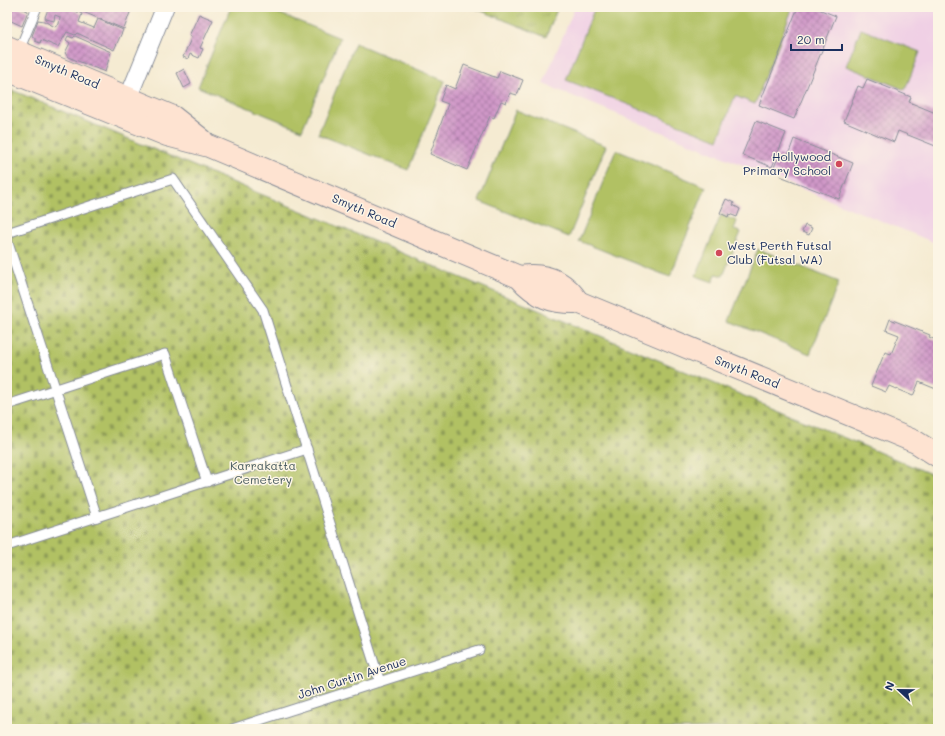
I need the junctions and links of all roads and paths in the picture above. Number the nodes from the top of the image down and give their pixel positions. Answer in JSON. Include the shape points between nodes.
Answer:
{"nodes":[{"id":1,"x":37,"y":7,"type":"edge"},
{"id":2,"x":165,"y":7,"type":"edge"},
{"id":3,"x":12,"y":61,"type":"edge"},
{"id":4,"x":125,"y":107,"type":"junction"},
{"id":5,"x":7,"y":232,"type":"edge"},
{"id":6,"x":7,"y":240,"type":"edge"},
{"id":7,"x":56,"y":389,"type":"junction"},
{"id":8,"x":7,"y":405,"type":"edge"},
{"id":9,"x":938,"y":441,"type":"edge"},
{"id":10,"x":916,"y":442,"type":"junction"},
{"id":11,"x":307,"y":450,"type":"junction"},
{"id":12,"x":938,"y":456,"type":"edge"},
{"id":13,"x":207,"y":482,"type":"junction"},
{"id":14,"x":97,"y":517,"type":"junction"},
{"id":15,"x":7,"y":546,"type":"edge"},
{"id":16,"x":479,"y":650,"type":"dead end"},
{"id":17,"x":380,"y":682,"type":"junction"},
{"id":18,"x":232,"y":729,"type":"edge"}],
"edges":[{"from":1,"to":3,"type":"lane"},
{"from":2,"to":4,"type":"street"},
{"from":3,"to":4,"type":"main road","name":"Smyth Road"},
{"from":4,"to":10,"type":"main road","name":"Smyth Road","via":[[167,134],[209,146],[519,277],[544,298],[564,303],[578,302]]},
{"from":5,"to":11,"type":"lane","via":[[173,179],[264,310]]},
{"from":6,"to":7,"type":"lane"},
{"from":7,"to":8,"type":"lane"},
{"from":7,"to":13,"type":"lane","via":[[165,354]]},
{"from":7,"to":14,"type":"lane"},
{"from":9,"to":10,"type":"main road","name":"Smyth Road"},
{"from":10,"to":12,"type":"main road","name":"Smyth Road"},
{"from":11,"to":13,"type":"lane"},
{"from":11,"to":17,"type":"lane"},
{"from":13,"to":14,"type":"lane"},
{"from":14,"to":15,"type":"lane"},
{"from":16,"to":17,"type":"lane","name":"John Curtin Avenue"},
{"from":17,"to":18,"type":"lane","name":"John Curtin Avenue"}]}
